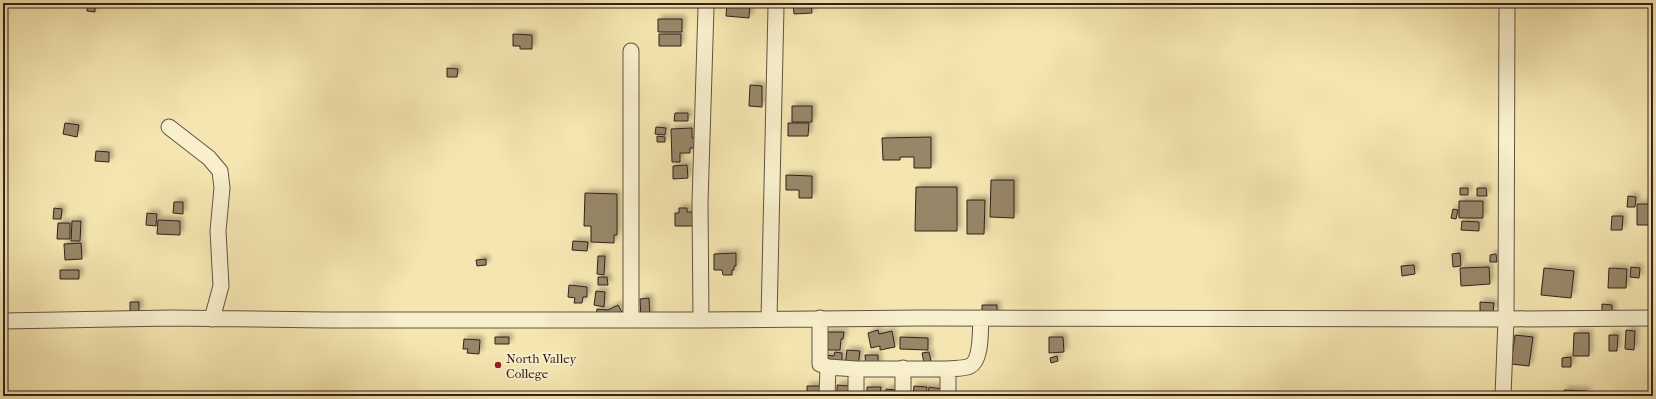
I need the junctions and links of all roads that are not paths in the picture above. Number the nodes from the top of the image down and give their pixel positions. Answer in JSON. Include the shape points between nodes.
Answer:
{"nodes":[{"id":1,"x":1507,"y":3,"type":"edge"},
{"id":2,"x":776,"y":7,"type":"dead end"},
{"id":3,"x":706,"y":8,"type":"dead end"},
{"id":4,"x":631,"y":51,"type":"dead end"},
{"id":5,"x":169,"y":127,"type":"dead end"},
{"id":6,"x":820,"y":318,"type":"junction"},
{"id":7,"x":981,"y":318,"type":"junction"},
{"id":8,"x":1653,"y":318,"type":"edge"},
{"id":9,"x":212,"y":319,"type":"junction"},
{"id":10,"x":769,"y":319,"type":"junction"},
{"id":11,"x":1506,"y":319,"type":"junction"},
{"id":12,"x":631,"y":320,"type":"junction"},
{"id":13,"x":702,"y":320,"type":"junction"},
{"id":14,"x":3,"y":321,"type":"edge"},
{"id":15,"x":828,"y":367,"type":"junction"},
{"id":16,"x":903,"y":368,"type":"junction"},
{"id":17,"x":856,"y":369,"type":"junction"},
{"id":18,"x":948,"y":369,"type":"junction"},
{"id":19,"x":827,"y":396,"type":"edge"},
{"id":20,"x":856,"y":396,"type":"edge"},
{"id":21,"x":903,"y":396,"type":"edge"},
{"id":22,"x":948,"y":396,"type":"edge"},
{"id":23,"x":1503,"y":396,"type":"edge"}],
"edges":[{"from":1,"to":11,"type":"street"},
{"from":2,"to":10,"type":"street"},
{"from":3,"to":13,"type":"street","via":[[700,202]]},
{"from":4,"to":12,"type":"street"},
{"from":5,"to":9,"type":"street","via":[[209,158],[220,170],[222,188],[218,231],[221,286]]},
{"from":6,"to":7,"type":"street"},
{"from":6,"to":10,"type":"street"},
{"from":6,"to":15,"type":"street","via":[[819,361]]},
{"from":7,"to":11,"type":"street"},
{"from":7,"to":18,"type":"street","via":[[979,352],[976,360],[967,367]]},
{"from":8,"to":11,"type":"street"},
{"from":9,"to":12,"type":"street"},
{"from":9,"to":14,"type":"street"},
{"from":10,"to":13,"type":"street"},
{"from":11,"to":23,"type":"street"},
{"from":12,"to":13,"type":"street"},
{"from":15,"to":17,"type":"street"},
{"from":15,"to":19,"type":"street"},
{"from":16,"to":17,"type":"street"},
{"from":16,"to":18,"type":"street"},
{"from":16,"to":21,"type":"street"},
{"from":17,"to":20,"type":"street"},
{"from":18,"to":22,"type":"street"}]}
